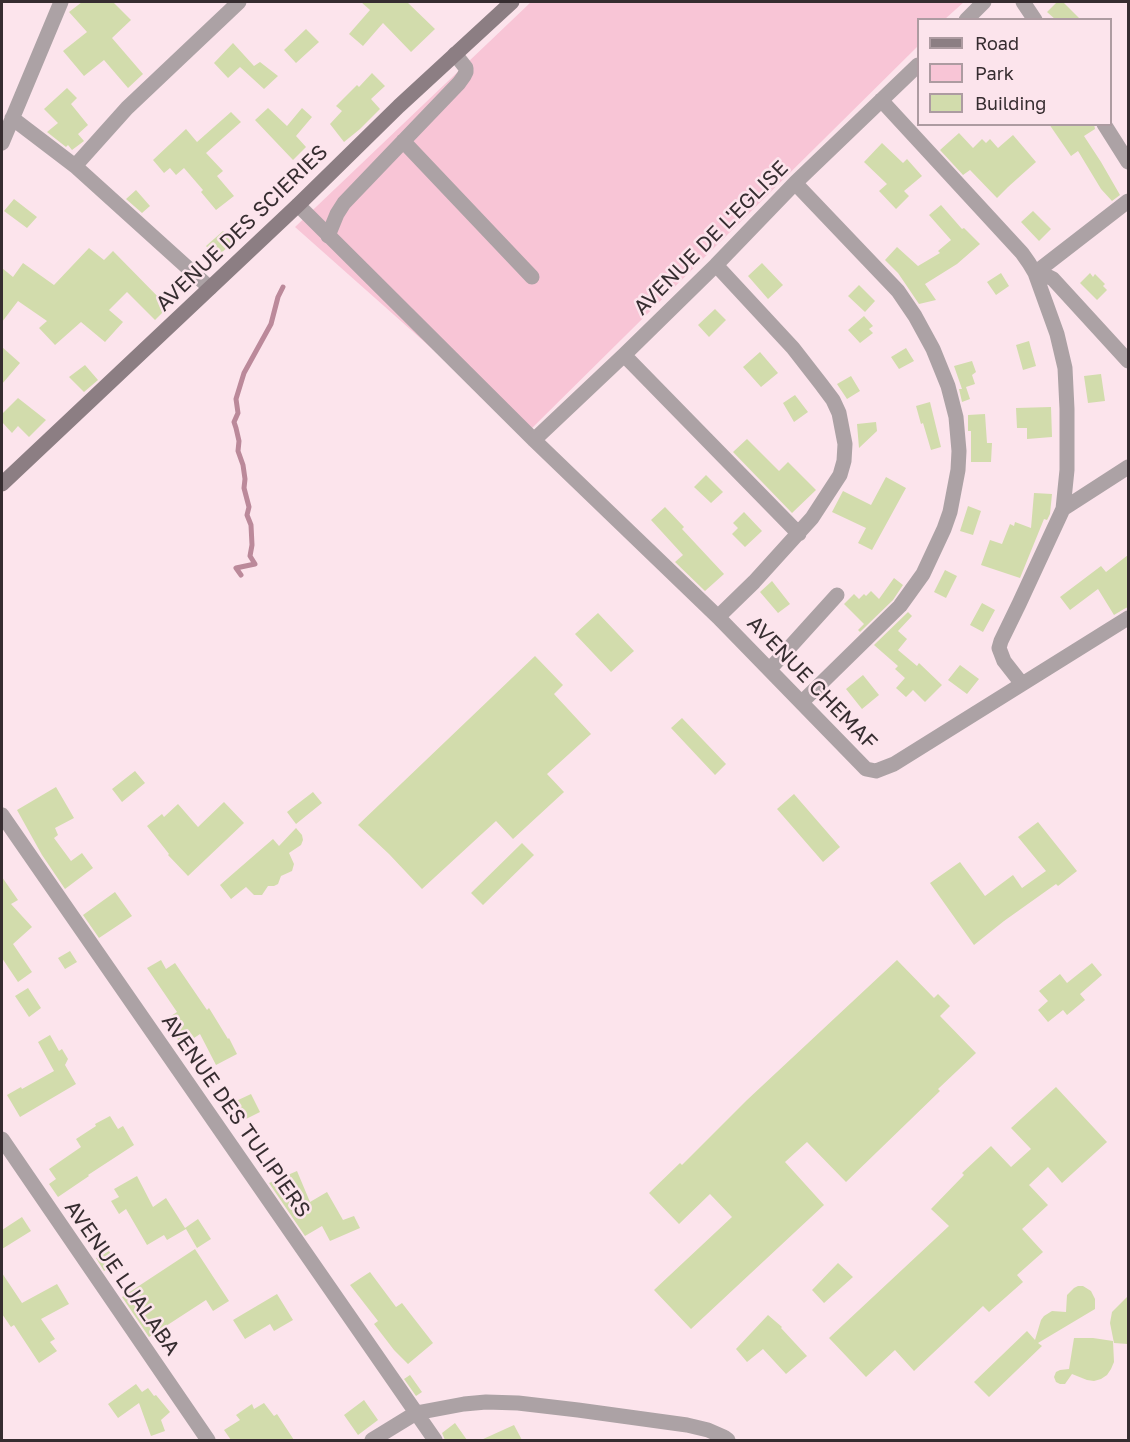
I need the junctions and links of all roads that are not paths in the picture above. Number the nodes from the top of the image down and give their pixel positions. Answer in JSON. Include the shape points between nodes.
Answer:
{"nodes":[{"id":1,"x":61,"y":2,"type":"edge"},
{"id":2,"x":239,"y":2,"type":"edge"},
{"id":3,"x":510,"y":2,"type":"edge"},
{"id":4,"x":984,"y":2,"type":"edge"},
{"id":5,"x":1023,"y":2,"type":"edge"},
{"id":6,"x":968,"y":18,"type":"edge"},
{"id":7,"x":1034,"y":18,"type":"edge"},
{"id":8,"x":455,"y":54,"type":"junction"},
{"id":9,"x":917,"y":66,"type":"edge"},
{"id":10,"x":881,"y":100,"type":"junction"},
{"id":11,"x":12,"y":118,"type":"junction"},
{"id":12,"x":1105,"y":126,"type":"edge"},
{"id":13,"x":403,"y":141,"type":"junction"},
{"id":14,"x":2,"y":142,"type":"edge"},
{"id":15,"x":1128,"y":162,"type":"edge"},
{"id":16,"x":75,"y":166,"type":"junction"},
{"id":17,"x":795,"y":183,"type":"junction"},
{"id":18,"x":1128,"y":201,"type":"edge"},
{"id":19,"x":298,"y":205,"type":"junction"},
{"id":20,"x":328,"y":236,"type":"junction"},
{"id":21,"x":716,"y":265,"type":"junction"},
{"id":22,"x":1035,"y":273,"type":"junction"},
{"id":23,"x":532,"y":278,"type":"dead end"},
{"id":24,"x":210,"y":288,"type":"junction"},
{"id":25,"x":624,"y":355,"type":"junction"},
{"id":26,"x":1128,"y":361,"type":"edge"},
{"id":27,"x":534,"y":441,"type":"junction"},
{"id":28,"x":1128,"y":467,"type":"edge"},
{"id":29,"x":2,"y":484,"type":"edge"},
{"id":30,"x":1063,"y":509,"type":"junction"},
{"id":31,"x":799,"y":534,"type":"junction"},
{"id":32,"x":837,"y":595,"type":"dead end"},
{"id":33,"x":718,"y":616,"type":"junction"},
{"id":34,"x":1128,"y":618,"type":"edge"},
{"id":35,"x":770,"y":669,"type":"junction"},
{"id":36,"x":1022,"y":684,"type":"junction"},
{"id":37,"x":801,"y":702,"type":"junction"},
{"id":38,"x":2,"y":815,"type":"edge"},
{"id":39,"x":2,"y":1139,"type":"edge"},
{"id":40,"x":416,"y":1413,"type":"junction"},
{"id":41,"x":208,"y":1440,"type":"edge"},
{"id":42,"x":372,"y":1440,"type":"edge"},
{"id":43,"x":435,"y":1440,"type":"edge"},
{"id":44,"x":728,"y":1440,"type":"edge"}],
"edges":[{"from":1,"to":11,"type":"street"},
{"from":2,"to":16,"type":"street","via":[[127,108]]},
{"from":3,"to":8,"type":"street","name":"AVENUE DES SCIERIES"},
{"from":4,"to":6,"type":"street"},
{"from":5,"to":7,"type":"street"},
{"from":8,"to":13,"type":"street","via":[[466,68],[464,76]]},
{"from":8,"to":19,"type":"street","name":"AVENUE DES SCIERIES"},
{"from":9,"to":10,"type":"street","name":"AVENUE DE L'EGLISE"},
{"from":10,"to":17,"type":"street","name":"AVENUE DE L'EGLISE"},
{"from":10,"to":22,"type":"street","via":[[1022,253]]},
{"from":11,"to":14,"type":"street"},
{"from":11,"to":16,"type":"street"},
{"from":12,"to":15,"type":"street"},
{"from":13,"to":20,"type":"street","via":[[344,202]]},
{"from":13,"to":23,"type":"street"},
{"from":16,"to":24,"type":"street"},
{"from":17,"to":21,"type":"street","name":"AVENUE DE L'EGLISE"},
{"from":17,"to":37,"type":"street","via":[[890,282],[915,316],[948,386],[959,451],[950,512],[923,574],[900,606]]},
{"from":18,"to":22,"type":"street"},
{"from":19,"to":20,"type":"street","name":"AVENUE CHEMAF"},
{"from":19,"to":24,"type":"street","name":"AVENUE DES SCIERIES"},
{"from":20,"to":27,"type":"street","name":"AVENUE CHEMAF"},
{"from":21,"to":25,"type":"street","name":"AVENUE DE L'EGLISE"},
{"from":21,"to":31,"type":"street","via":[[793,348],[839,413],[844,444],[840,474]]},
{"from":22,"to":26,"type":"street","via":[[1053,279]]},
{"from":22,"to":30,"type":"street","via":[[1065,368],[1068,409]]},
{"from":24,"to":29,"type":"street","name":"AVENUE DES SCIERIES"},
{"from":25,"to":27,"type":"street","name":"AVENUE DE L'EGLISE"},
{"from":25,"to":31,"type":"street"},
{"from":27,"to":33,"type":"street","name":"AVENUE CHEMAF"},
{"from":28,"to":30,"type":"street"},
{"from":30,"to":36,"type":"street","via":[[1000,641],[1004,661]]},
{"from":31,"to":33,"type":"street"},
{"from":32,"to":35,"type":"street"},
{"from":33,"to":35,"type":"street","name":"AVENUE CHEMAF"},
{"from":34,"to":36,"type":"street","name":"AVENUE CHEMAF"},
{"from":35,"to":37,"type":"street","name":"AVENUE CHEMAF"},
{"from":36,"to":37,"type":"street","name":"AVENUE CHEMAF","via":[[894,764],[876,771],[864,767]]},
{"from":38,"to":40,"type":"street","name":"AVENUE DES TULIPIERS"},
{"from":39,"to":41,"type":"street","name":"AVENUE LUALABA"},
{"from":40,"to":42,"type":"street"},
{"from":40,"to":43,"type":"street","name":"AVENUE DES TULIPIERS"},
{"from":40,"to":44,"type":"street","via":[[464,1404],[518,1403],[687,1425]]}]}
